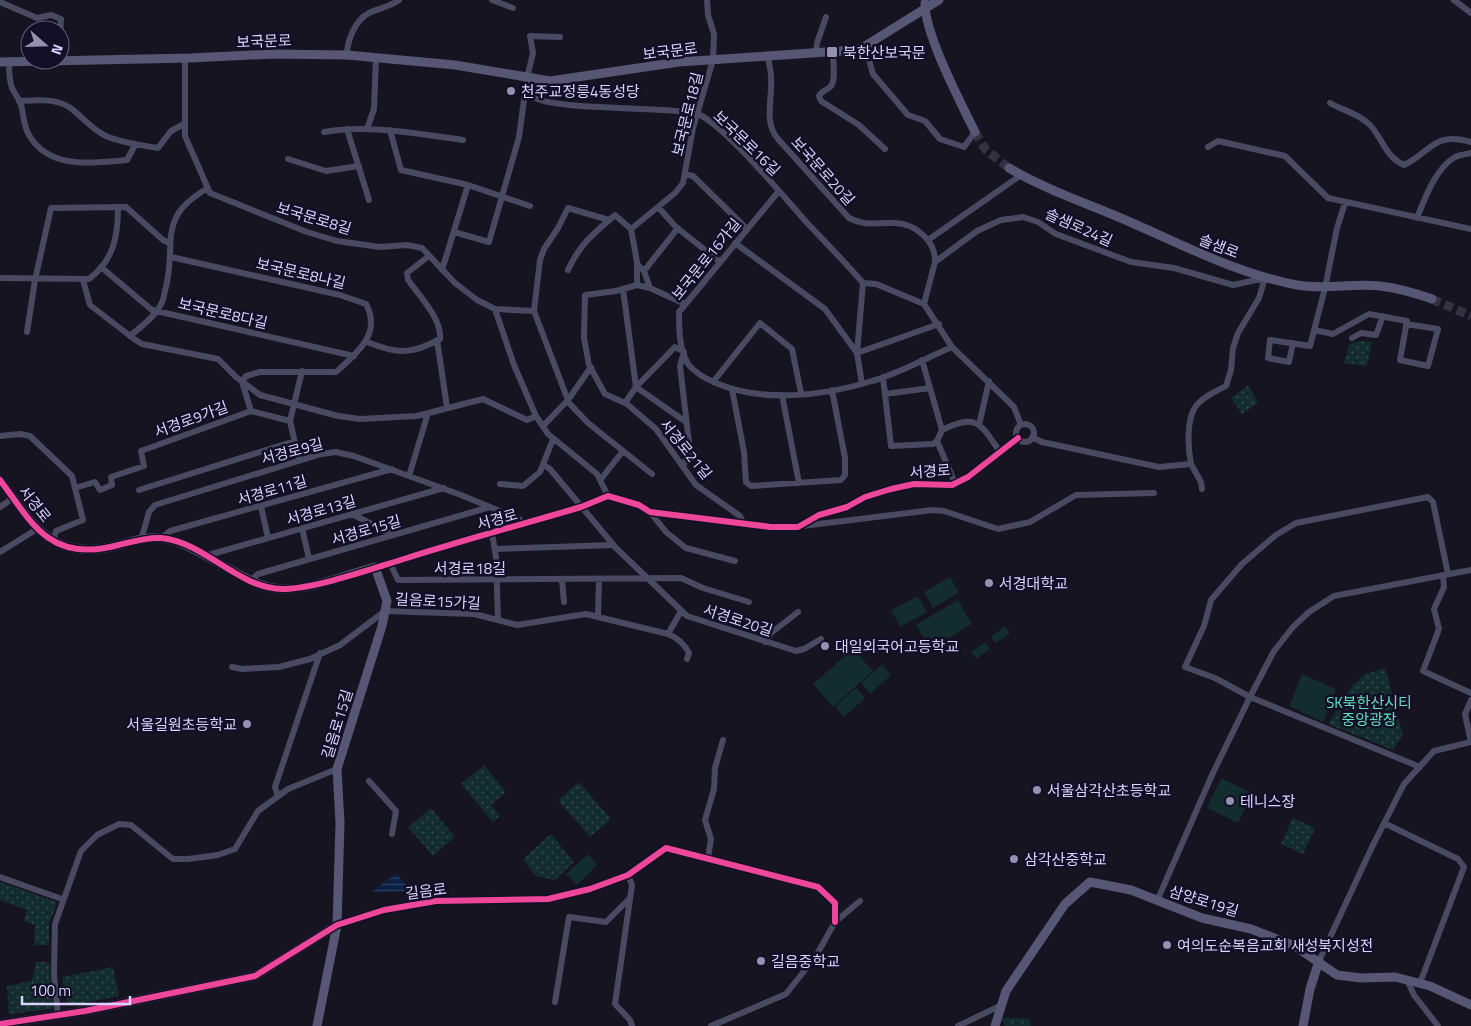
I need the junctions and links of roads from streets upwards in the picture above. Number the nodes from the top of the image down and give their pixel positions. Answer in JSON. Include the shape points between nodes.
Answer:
{"nodes":[{"id":1,"x":399,"y":0,"type":"edge"},
{"id":2,"x":492,"y":0,"type":"edge"},
{"id":3,"x":706,"y":0,"type":"edge"},
{"id":4,"x":939,"y":0,"type":"edge"},
{"id":5,"x":1454,"y":0,"type":"edge"},
{"id":6,"x":0,"y":2,"type":"edge"},
{"id":7,"x":925,"y":3,"type":"edge"},
{"id":8,"x":513,"y":8,"type":"dead end"},
{"id":9,"x":1471,"y":13,"type":"edge"},
{"id":10,"x":826,"y":17,"type":"dead end"},
{"id":11,"x":61,"y":20,"type":"edge"},
{"id":12,"x":560,"y":37,"type":"dead end"},
{"id":13,"x":866,"y":46,"type":"junction"},
{"id":14,"x":833,"y":53,"type":"junction"},
{"id":15,"x":816,"y":54,"type":"junction"},
{"id":16,"x":347,"y":55,"type":"junction"},
{"id":17,"x":376,"y":57,"type":"junction"},
{"id":18,"x":185,"y":58,"type":"junction"},
{"id":19,"x":768,"y":58,"type":"junction"},
{"id":20,"x":70,"y":60,"type":"edge"},
{"id":21,"x":713,"y":60,"type":"junction"},
{"id":22,"x":20,"y":61,"type":"edge"},
{"id":23,"x":4,"y":62,"type":"edge"},
{"id":24,"x":527,"y":78,"type":"junction"},
{"id":25,"x":19,"y":101,"type":"junction"},
{"id":26,"x":1330,"y":103,"type":"dead end"},
{"id":27,"x":698,"y":114,"type":"junction"},
{"id":28,"x":184,"y":124,"type":"junction"},
{"id":29,"x":347,"y":129,"type":"junction"},
{"id":30,"x":367,"y":129,"type":"junction"},
{"id":31,"x":390,"y":130,"type":"junction"},
{"id":32,"x":324,"y":132,"type":"dead end"},
{"id":33,"x":975,"y":132,"type":"joint"},
{"id":34,"x":464,"y":140,"type":"dead end"},
{"id":35,"x":1471,"y":142,"type":"edge"},
{"id":36,"x":135,"y":145,"type":"junction"},
{"id":37,"x":1208,"y":147,"type":"dead end"},
{"id":38,"x":885,"y":149,"type":"dead end"},
{"id":39,"x":1471,"y":153,"type":"edge"},
{"id":40,"x":288,"y":159,"type":"dead end"},
{"id":41,"x":359,"y":166,"type":"junction"},
{"id":42,"x":1009,"y":168,"type":"tunnel mouth"},
{"id":43,"x":685,"y":174,"type":"junction"},
{"id":44,"x":1021,"y":175,"type":"junction"},
{"id":45,"x":468,"y":185,"type":"junction"},
{"id":46,"x":208,"y":188,"type":"junction"},
{"id":47,"x":779,"y":191,"type":"junction"},
{"id":48,"x":502,"y":198,"type":"junction"},
{"id":49,"x":369,"y":200,"type":"dead end"},
{"id":50,"x":1345,"y":203,"type":"junction"},
{"id":51,"x":530,"y":206,"type":"dead end"},
{"id":52,"x":118,"y":207,"type":"junction"},
{"id":53,"x":658,"y":207,"type":"junction"},
{"id":54,"x":1417,"y":218,"type":"junction"},
{"id":55,"x":609,"y":220,"type":"junction"},
{"id":56,"x":678,"y":228,"type":"junction"},
{"id":57,"x":632,"y":229,"type":"junction"},
{"id":58,"x":747,"y":229,"type":"junction"},
{"id":59,"x":1471,"y":229,"type":"edge"},
{"id":60,"x":454,"y":232,"type":"junction"},
{"id":61,"x":928,"y":240,"type":"junction"},
{"id":62,"x":169,"y":243,"type":"junction"},
{"id":63,"x":735,"y":243,"type":"junction"},
{"id":64,"x":429,"y":256,"type":"junction"},
{"id":65,"x":171,"y":257,"type":"junction"},
{"id":66,"x":720,"y":262,"type":"junction"},
{"id":67,"x":935,"y":262,"type":"junction"},
{"id":68,"x":637,"y":264,"type":"junction"},
{"id":69,"x":101,"y":267,"type":"junction"},
{"id":70,"x":442,"y":270,"type":"junction"},
{"id":71,"x":568,"y":270,"type":"dead end"},
{"id":72,"x":644,"y":271,"type":"junction"},
{"id":73,"x":0,"y":278,"type":"edge"},
{"id":74,"x":1265,"y":278,"type":"junction"},
{"id":75,"x":35,"y":280,"type":"junction"},
{"id":76,"x":83,"y":280,"type":"junction"},
{"id":77,"x":863,"y":283,"type":"junction"},
{"id":78,"x":636,"y":285,"type":"junction"},
{"id":79,"x":650,"y":288,"type":"junction"},
{"id":80,"x":1326,"y":288,"type":"junction"},
{"id":81,"x":623,"y":289,"type":"junction"},
{"id":82,"x":1432,"y":299,"type":"tunnel mouth"},
{"id":83,"x":685,"y":304,"type":"junction"},
{"id":84,"x":924,"y":304,"type":"junction"},
{"id":85,"x":495,"y":310,"type":"junction"},
{"id":86,"x":156,"y":311,"type":"junction"},
{"id":87,"x":534,"y":311,"type":"junction"},
{"id":88,"x":1382,"y":316,"type":"junction"},
{"id":89,"x":938,"y":324,"type":"junction"},
{"id":90,"x":1406,"y":324,"type":"junction"},
{"id":91,"x":1314,"y":330,"type":"junction"},
{"id":92,"x":27,"y":332,"type":"dead end"},
{"id":93,"x":130,"y":336,"type":"junction"},
{"id":94,"x":1352,"y":338,"type":"dead end"},
{"id":95,"x":438,"y":340,"type":"junction"},
{"id":96,"x":367,"y":342,"type":"junction"},
{"id":97,"x":1293,"y":343,"type":"junction"},
{"id":98,"x":952,"y":347,"type":"junction"},
{"id":99,"x":684,"y":352,"type":"junction"},
{"id":100,"x":857,"y":353,"type":"junction"},
{"id":101,"x":354,"y":356,"type":"junction"},
{"id":102,"x":922,"y":360,"type":"junction"},
{"id":103,"x":590,"y":367,"type":"junction"},
{"id":104,"x":302,"y":371,"type":"junction"},
{"id":105,"x":883,"y":377,"type":"junction"},
{"id":106,"x":242,"y":382,"type":"junction"},
{"id":107,"x":713,"y":382,"type":"junction"},
{"id":108,"x":989,"y":382,"type":"junction"},
{"id":109,"x":862,"y":384,"type":"junction"},
{"id":110,"x":636,"y":387,"type":"junction"},
{"id":111,"x":930,"y":388,"type":"junction"},
{"id":112,"x":732,"y":389,"type":"junction"},
{"id":113,"x":832,"y":390,"type":"junction"},
{"id":114,"x":801,"y":393,"type":"junction"},
{"id":115,"x":885,"y":394,"type":"junction"},
{"id":116,"x":782,"y":395,"type":"junction"},
{"id":117,"x":568,"y":400,"type":"junction"},
{"id":118,"x":293,"y":403,"type":"junction"},
{"id":119,"x":624,"y":403,"type":"junction"},
{"id":120,"x":447,"y":407,"type":"junction"},
{"id":121,"x":251,"y":410,"type":"junction"},
{"id":122,"x":428,"y":413,"type":"junction"},
{"id":123,"x":536,"y":416,"type":"junction"},
{"id":124,"x":290,"y":421,"type":"junction"},
{"id":125,"x":686,"y":422,"type":"junction"},
{"id":126,"x":979,"y":425,"type":"junction"},
{"id":127,"x":1021,"y":425,"type":"junction"},
{"id":128,"x":543,"y":426,"type":"junction"},
{"id":129,"x":942,"y":430,"type":"junction"},
{"id":130,"x":0,"y":436,"type":"edge"},
{"id":131,"x":1018,"y":438,"type":"junction"},
{"id":132,"x":1032,"y":438,"type":"junction"},
{"id":133,"x":554,"y":439,"type":"junction"},
{"id":134,"x":295,"y":441,"type":"junction"},
{"id":135,"x":937,"y":441,"type":"junction"},
{"id":136,"x":623,"y":451,"type":"junction"},
{"id":137,"x":1000,"y":452,"type":"junction"},
{"id":138,"x":299,"y":460,"type":"junction"},
{"id":139,"x":1190,"y":464,"type":"junction"},
{"id":140,"x":544,"y":465,"type":"junction"},
{"id":141,"x":683,"y":466,"type":"junction"},
{"id":142,"x":392,"y":469,"type":"junction"},
{"id":143,"x":652,"y":474,"type":"dead end"},
{"id":144,"x":409,"y":476,"type":"junction"},
{"id":145,"x":601,"y":479,"type":"junction"},
{"id":146,"x":0,"y":480,"type":"edge"},
{"id":147,"x":799,"y":483,"type":"junction"},
{"id":148,"x":955,"y":483,"type":"junction"},
{"id":149,"x":500,"y":484,"type":"dead end"},
{"id":150,"x":75,"y":488,"type":"junction"},
{"id":151,"x":444,"y":488,"type":"junction"},
{"id":152,"x":1202,"y":489,"type":"dead end"},
{"id":153,"x":139,"y":490,"type":"dead end"},
{"id":154,"x":1154,"y":493,"type":"dead end"},
{"id":155,"x":608,"y":496,"type":"junction"},
{"id":156,"x":14,"y":498,"type":"junction"},
{"id":157,"x":261,"y":506,"type":"junction"},
{"id":158,"x":0,"y":507,"type":"edge"},
{"id":159,"x":490,"y":507,"type":"junction"},
{"id":160,"x":581,"y":508,"type":"junction"},
{"id":161,"x":650,"y":512,"type":"junction"},
{"id":162,"x":352,"y":514,"type":"junction"},
{"id":163,"x":523,"y":524,"type":"junction"},
{"id":164,"x":744,"y":524,"type":"junction"},
{"id":165,"x":798,"y":527,"type":"junction"},
{"id":166,"x":302,"y":528,"type":"junction"},
{"id":167,"x":37,"y":529,"type":"junction"},
{"id":168,"x":492,"y":533,"type":"junction"},
{"id":169,"x":393,"y":535,"type":"junction"},
{"id":170,"x":162,"y":538,"type":"junction"},
{"id":171,"x":268,"y":538,"type":"junction"},
{"id":172,"x":141,"y":540,"type":"junction"},
{"id":173,"x":53,"y":541,"type":"junction"},
{"id":174,"x":613,"y":545,"type":"junction"},
{"id":175,"x":496,"y":549,"type":"junction"},
{"id":176,"x":0,"y":552,"type":"edge"},
{"id":177,"x":205,"y":556,"type":"junction"},
{"id":178,"x":309,"y":559,"type":"junction"},
{"id":179,"x":735,"y":561,"type":"dead end"},
{"id":180,"x":390,"y":563,"type":"junction"},
{"id":181,"x":375,"y":567,"type":"junction"},
{"id":182,"x":1471,"y":570,"type":"edge"},
{"id":183,"x":1446,"y":574,"type":"junction"},
{"id":184,"x":648,"y":579,"type":"junction"},
{"id":185,"x":251,"y":580,"type":"junction"},
{"id":186,"x":497,"y":580,"type":"junction"},
{"id":187,"x":562,"y":580,"type":"junction"},
{"id":188,"x":599,"y":580,"type":"junction"},
{"id":189,"x":564,"y":602,"type":"dead end"},
{"id":190,"x":749,"y":602,"type":"dead end"},
{"id":191,"x":385,"y":611,"type":"junction"},
{"id":192,"x":681,"y":611,"type":"junction"},
{"id":193,"x":798,"y":612,"type":"dead end"},
{"id":194,"x":598,"y":617,"type":"junction"},
{"id":195,"x":498,"y":620,"type":"junction"},
{"id":196,"x":668,"y":634,"type":"junction"},
{"id":197,"x":821,"y":639,"type":"dead end"},
{"id":198,"x":765,"y":642,"type":"junction"},
{"id":199,"x":320,"y":653,"type":"junction"},
{"id":200,"x":687,"y":659,"type":"dead end"},
{"id":201,"x":232,"y":666,"type":"dead end"},
{"id":202,"x":1471,"y":693,"type":"edge"},
{"id":203,"x":1250,"y":697,"type":"junction"},
{"id":204,"x":1471,"y":700,"type":"edge"},
{"id":205,"x":723,"y":740,"type":"dead end"},
{"id":206,"x":1420,"y":767,"type":"junction"},
{"id":207,"x":338,"y":770,"type":"junction"},
{"id":208,"x":369,"y":781,"type":"dead end"},
{"id":209,"x":278,"y":796,"type":"junction"},
{"id":210,"x":1384,"y":823,"type":"junction"},
{"id":211,"x":392,"y":834,"type":"dead end"},
{"id":212,"x":708,"y":858,"type":"junction"},
{"id":213,"x":628,"y":875,"type":"junction"},
{"id":214,"x":0,"y":876,"type":"edge"},
{"id":215,"x":630,"y":898,"type":"junction"},
{"id":216,"x":62,"y":899,"type":"junction"},
{"id":217,"x":860,"y":900,"type":"dead end"},
{"id":218,"x":1157,"y":901,"type":"junction"},
{"id":219,"x":835,"y":922,"type":"junction"},
{"id":220,"x":337,"y":925,"type":"junction"},
{"id":221,"x":1319,"y":961,"type":"junction"},
{"id":222,"x":1408,"y":980,"type":"junction"},
{"id":223,"x":1420,"y":983,"type":"junction"},
{"id":224,"x":555,"y":1002,"type":"dead end"},
{"id":225,"x":1002,"y":1005,"type":"junction"},
{"id":226,"x":1471,"y":1005,"type":"edge"},
{"id":227,"x":58,"y":1015,"type":"junction"},
{"id":228,"x":0,"y":1024,"type":"edge"},
{"id":229,"x":317,"y":1026,"type":"edge"},
{"id":230,"x":632,"y":1026,"type":"edge"},
{"id":231,"x":710,"y":1026,"type":"edge"},
{"id":232,"x":958,"y":1026,"type":"edge"},
{"id":233,"x":995,"y":1026,"type":"edge"},
{"id":234,"x":1303,"y":1026,"type":"edge"},
{"id":235,"x":1438,"y":1026,"type":"edge"}],
"edges":[{"from":1,"to":16,"type":"street","via":[[364,17],[347,41]]},
{"from":2,"to":8,"type":"street"},
{"from":3,"to":21,"type":"street","name":"보국문로18길","via":[[714,34]]},
{"from":4,"to":7,"type":"street","name":"보국문로"},
{"from":5,"to":9,"type":"street"},
{"from":6,"to":11,"type":"street","via":[[38,18],[51,15]]},
{"from":7,"to":13,"type":"street","name":"보국문로","via":[[913,17]]},
{"from":7,"to":33,"type":"street","via":[[931,33]]},
{"from":10,"to":15,"type":"street"},
{"from":12,"to":24,"type":"street","via":[[530,36],[533,53]]},
{"from":13,"to":14,"type":"street","name":"보국문로"},
{"from":13,"to":33,"type":"street","via":[[873,74],[908,115],[925,121],[947,143],[964,147]]},
{"from":14,"to":15,"type":"street","name":"보국문로"},
{"from":14,"to":38,"type":"street","via":[[833,83],[821,91],[821,101],[859,126]]},
{"from":15,"to":19,"type":"street","name":"보국문로"},
{"from":16,"to":17,"type":"street","name":"보국문로"},
{"from":16,"to":18,"type":"street","name":"보국문로"},
{"from":17,"to":24,"type":"street","name":"보국문로","via":[[455,65]]},
{"from":17,"to":30,"type":"street","via":[[374,109]]},
{"from":18,"to":20,"type":"street","name":"보국문로"},
{"from":18,"to":28,"type":"street"},
{"from":19,"to":21,"type":"street","name":"보국문로"},
{"from":19,"to":61,"type":"street","name":"보국문로20길","via":[[772,78],[772,132],[812,180],[849,218],[860,224],[894,222],[911,226]]},
{"from":21,"to":24,"type":"street","name":"보국문로","via":[[550,81]]},
{"from":21,"to":27,"type":"street","name":"보국문로18길"},
{"from":22,"to":23,"type":"street","name":"보국문로"},
{"from":23,"to":25,"type":"street"},
{"from":24,"to":27,"type":"street","name":"보국문로16길","via":[[533,96],[539,100],[568,105],[674,109]]},
{"from":24,"to":48,"type":"street","via":[[520,137]]},
{"from":25,"to":36,"type":"street","via":[[50,100],[69,107],[104,135]]},
{"from":25,"to":36,"type":"street","via":[[30,136],[41,148],[65,162],[127,160]]},
{"from":26,"to":35,"type":"street","via":[[1362,118],[1370,125],[1386,153],[1404,165],[1436,142],[1452,138]]},
{"from":27,"to":43,"type":"street","name":"보국문로18길"},
{"from":27,"to":47,"type":"street","name":"보국문로16길","via":[[711,122]]},
{"from":28,"to":36,"type":"street","via":[[171,131],[158,148]]},
{"from":28,"to":46,"type":"street","via":[[185,136]]},
{"from":29,"to":30,"type":"street"},
{"from":29,"to":32,"type":"street"},
{"from":29,"to":41,"type":"street"},
{"from":30,"to":31,"type":"street"},
{"from":31,"to":34,"type":"street"},
{"from":31,"to":45,"type":"street","via":[[402,170]]},
{"from":37,"to":50,"type":"street","via":[[1218,141],[1286,156],[1328,198]]},
{"from":39,"to":54,"type":"street","via":[[1456,157],[1443,169],[1429,188]]},
{"from":40,"to":41,"type":"street","via":[[326,171]]},
{"from":41,"to":49,"type":"street"},
{"from":42,"to":44,"type":"street","name":"솔샘로"},
{"from":43,"to":53,"type":"street","name":"보국문로18길","via":[[675,193]]},
{"from":43,"to":58,"type":"street","name":"보국문로18길","via":[[693,176]]},
{"from":44,"to":61,"type":"street"},
{"from":44,"to":74,"type":"street","name":"솔샘로","via":[[1210,258]]},
{"from":45,"to":48,"type":"street"},
{"from":45,"to":60,"type":"street"},
{"from":46,"to":62,"type":"street","via":[[195,195],[177,214]]},
{"from":46,"to":64,"type":"street","name":"보국문로8길","via":[[214,197],[307,232],[367,246],[414,245]]},
{"from":47,"to":58,"type":"street","name":"보국문로16가길"},
{"from":47,"to":77,"type":"street","name":"보국문로16길"},
{"from":48,"to":51,"type":"street"},
{"from":48,"to":60,"type":"street","via":[[489,242]]},
{"from":50,"to":54,"type":"street"},
{"from":50,"to":80,"type":"street"},
{"from":52,"to":62,"type":"street","via":[[130,208]]},
{"from":52,"to":69,"type":"street","via":[[116,240]]},
{"from":52,"to":75,"type":"street","via":[[51,208]]},
{"from":53,"to":56,"type":"street"},
{"from":53,"to":57,"type":"street","name":"보국문로18길"},
{"from":54,"to":59,"type":"street"},
{"from":55,"to":57,"type":"street","via":[[615,215]]},
{"from":55,"to":71,"type":"street","via":[[576,252]]},
{"from":55,"to":87,"type":"street","via":[[568,208],[540,260]]},
{"from":56,"to":66,"type":"street"},
{"from":56,"to":72,"type":"street"},
{"from":57,"to":68,"type":"street"},
{"from":58,"to":63,"type":"street","name":"보국문로16가길"},
{"from":60,"to":70,"type":"street"},
{"from":61,"to":67,"type":"street","via":[[935,251]]},
{"from":62,"to":65,"type":"street"},
{"from":63,"to":66,"type":"street","name":"보국문로16가길"},
{"from":63,"to":100,"type":"street","via":[[826,309]]},
{"from":64,"to":70,"type":"street","name":"보국문로8길"},
{"from":64,"to":95,"type":"street","via":[[407,274],[434,318],[441,333]]},
{"from":65,"to":86,"type":"street","via":[[163,300]]},
{"from":65,"to":96,"type":"street","name":"보국문로8나길","via":[[322,290],[366,304],[371,328]]},
{"from":66,"to":83,"type":"street","name":"보국문로16가길"},
{"from":67,"to":74,"type":"street","name":"솔샘로24길","via":[[977,231],[1001,220],[1023,216],[1056,234],[1130,262],[1174,268],[1233,284]]},
{"from":67,"to":84,"type":"street"},
{"from":68,"to":72,"type":"street"},
{"from":68,"to":78,"type":"street"},
{"from":69,"to":76,"type":"street","via":[[89,279]]},
{"from":69,"to":86,"type":"street","name":"보국문로8다길"},
{"from":70,"to":85,"type":"street","name":"보국문로8길","via":[[468,293]]},
{"from":72,"to":79,"type":"street"},
{"from":73,"to":75,"type":"street"},
{"from":74,"to":80,"type":"street","name":"솔샘로"},
{"from":74,"to":139,"type":"street","via":[[1259,298],[1238,333],[1226,386],[1195,406],[1187,446]]},
{"from":75,"to":76,"type":"street"},
{"from":75,"to":92,"type":"street"},
{"from":76,"to":93,"type":"street","via":[[90,305]]},
{"from":77,"to":84,"type":"street","via":[[876,284]]},
{"from":77,"to":100,"type":"street"},
{"from":78,"to":79,"type":"street","name":"서경로21길"},
{"from":78,"to":81,"type":"street","name":"서경로21길"},
{"from":79,"to":83,"type":"street"},
{"from":80,"to":82,"type":"street","name":"솔샘로","via":[[1379,286]]},
{"from":80,"to":91,"type":"street"},
{"from":81,"to":103,"type":"street","name":"서경로21길","via":[[585,295],[584,338]]},
{"from":81,"to":110,"type":"street"},
{"from":83,"to":99,"type":"street","name":"보국문로16가길","via":[[679,312],[679,338]]},
{"from":84,"to":89,"type":"street"},
{"from":85,"to":87,"type":"street"},
{"from":85,"to":123,"type":"street"},
{"from":86,"to":93,"type":"street"},
{"from":86,"to":101,"type":"street","name":"보국문로8다길"},
{"from":87,"to":117,"type":"street"},
{"from":88,"to":90,"type":"street","via":[[1407,321]]},
{"from":88,"to":91,"type":"street","via":[[1369,314],[1333,334]]},
{"from":88,"to":94,"type":"street","via":[[1376,335],[1361,333]]},
{"from":89,"to":98,"type":"street"},
{"from":89,"to":100,"type":"street"},
{"from":90,"to":90,"type":"street","via":[[1400,360],[1428,366],[1438,330]]},
{"from":91,"to":97,"type":"street","via":[[1310,346]]},
{"from":93,"to":106,"type":"street","via":[[142,344],[218,359]]},
{"from":95,"to":96,"type":"street","via":[[399,352]]},
{"from":95,"to":120,"type":"street"},
{"from":96,"to":101,"type":"street"},
{"from":97,"to":97,"type":"street","via":[[1270,340],[1268,358],[1289,362]]},
{"from":98,"to":102,"type":"street","name":"보국문로16가길"},
{"from":98,"to":108,"type":"street"},
{"from":99,"to":107,"type":"street","name":"보국문로16가길","via":[[689,364],[702,377]]},
{"from":99,"to":110,"type":"street","via":[[675,347]]},
{"from":99,"to":125,"type":"street","via":[[680,366]]},
{"from":100,"to":109,"type":"street"},
{"from":101,"to":104,"type":"street","via":[[336,372]]},
{"from":102,"to":105,"type":"street","name":"보국문로16가길"},
{"from":102,"to":111,"type":"street"},
{"from":103,"to":117,"type":"street"},
{"from":103,"to":119,"type":"street","name":"서경로21길","via":[[606,394]]},
{"from":104,"to":106,"type":"street","via":[[260,372],[246,376]]},
{"from":104,"to":118,"type":"street"},
{"from":105,"to":109,"type":"street","name":"보국문로16가길"},
{"from":105,"to":115,"type":"street"},
{"from":106,"to":118,"type":"street","via":[[260,395]]},
{"from":106,"to":121,"type":"street"},
{"from":107,"to":112,"type":"street","name":"보국문로16가길"},
{"from":107,"to":114,"type":"street","via":[[760,323],[792,349]]},
{"from":108,"to":126,"type":"street"},
{"from":108,"to":127,"type":"street","via":[[1014,407]]},
{"from":109,"to":113,"type":"street","name":"보국문로16가길"},
{"from":110,"to":119,"type":"street"},
{"from":110,"to":125,"type":"street"},
{"from":111,"to":115,"type":"street"},
{"from":111,"to":129,"type":"street"},
{"from":112,"to":116,"type":"street","name":"보국문로16가길"},
{"from":112,"to":147,"type":"street","via":[[746,482],[751,486]]},
{"from":113,"to":114,"type":"street","name":"보국문로16가길"},
{"from":113,"to":147,"type":"street","via":[[845,458],[845,475],[841,480]]},
{"from":114,"to":116,"type":"street","name":"보국문로16가길"},
{"from":115,"to":135,"type":"street","via":[[892,446],[933,444]]},
{"from":116,"to":147,"type":"street"},
{"from":117,"to":128,"type":"street"},
{"from":117,"to":136,"type":"street","via":[[588,423]]},
{"from":118,"to":122,"type":"street","via":[[360,419]]},
{"from":118,"to":124,"type":"street"},
{"from":119,"to":141,"type":"street","name":"서경로21길","via":[[656,429]]},
{"from":120,"to":122,"type":"street"},
{"from":120,"to":123,"type":"street","via":[[483,399],[527,420]]},
{"from":121,"to":124,"type":"street","name":"서경로9가길"},
{"from":121,"to":150,"type":"street","name":"서경로9가길","via":[[141,451],[144,466],[111,477],[112,485],[100,490],[95,482]]},
{"from":122,"to":144,"type":"street"},
{"from":123,"to":128,"type":"street"},
{"from":124,"to":134,"type":"street"},
{"from":125,"to":141,"type":"street","via":[[690,451]]},
{"from":126,"to":129,"type":"street","via":[[961,420]]},
{"from":126,"to":137,"type":"street"},
{"from":127,"to":131,"type":"street","via":[[1016,432]]},
{"from":127,"to":132,"type":"street","via":[[1032,428]]},
{"from":128,"to":133,"type":"street"},
{"from":129,"to":135,"type":"street"},
{"from":130,"to":150,"type":"street","name":"서경로","via":[[30,436],[72,476]]},
{"from":131,"to":132,"type":"street","via":[[1024,442]]},
{"from":131,"to":137,"type":"street","name":"서경로"},
{"from":132,"to":139,"type":"street","via":[[1159,468]]},
{"from":133,"to":140,"type":"street","name":"서경로"},
{"from":133,"to":145,"type":"street"},
{"from":134,"to":138,"type":"street"},
{"from":134,"to":153,"type":"street"},
{"from":135,"to":148,"type":"street"},
{"from":136,"to":143,"type":"street"},
{"from":136,"to":145,"type":"street"},
{"from":137,"to":148,"type":"street","name":"서경로"},
{"from":138,"to":142,"type":"street","name":"서경로9길","via":[[336,452]]},
{"from":138,"to":172,"type":"street","name":"서경로9길","via":[[155,506],[149,512]]},
{"from":139,"to":152,"type":"street"},
{"from":140,"to":149,"type":"street","name":"서경로","via":[[523,486]]},
{"from":140,"to":160,"type":"street"},
{"from":141,"to":164,"type":"street","name":"서경로21길","via":[[696,485],[740,516]]},
{"from":142,"to":144,"type":"street","name":"서경로9길"},
{"from":142,"to":157,"type":"street","name":"서경로11길"},
{"from":144,"to":151,"type":"street","name":"서경로9길"},
{"from":145,"to":155,"type":"street"},
{"from":146,"to":156,"type":"street","name":"서경로"},
{"from":148,"to":165,"type":"street","name":"서경로","via":[[914,484],[891,489],[819,515]]},
{"from":150,"to":173,"type":"street","name":"서경로","via":[[83,520],[56,531]]},
{"from":151,"to":159,"type":"street","name":"서경로9길"},
{"from":151,"to":162,"type":"street","name":"서경로13길"},
{"from":154,"to":165,"type":"street","name":"서경로","via":[[1076,495],[1030,522],[998,529],[933,510]]},
{"from":155,"to":160,"type":"street","name":"서경로"},
{"from":155,"to":161,"type":"street","name":"서경로","via":[[639,505]]},
{"from":156,"to":158,"type":"street"},
{"from":156,"to":167,"type":"street","name":"서경로"},
{"from":157,"to":170,"type":"street","name":"서경로11길","via":[[170,531]]},
{"from":157,"to":171,"type":"street"},
{"from":159,"to":163,"type":"street","name":"서경로9길","via":[[519,519]]},
{"from":159,"to":169,"type":"street","name":"서경로15길"},
{"from":160,"to":163,"type":"street","name":"서경로"},
{"from":160,"to":174,"type":"street","name":"서경로20길"},
{"from":161,"to":164,"type":"street","name":"서경로"},
{"from":161,"to":179,"type":"street","name":"서경로","via":[[666,532],[686,548]]},
{"from":162,"to":166,"type":"street","name":"서경로13길"},
{"from":162,"to":169,"type":"street"},
{"from":163,"to":168,"type":"street","name":"서경로"},
{"from":164,"to":165,"type":"street","name":"서경로"},
{"from":166,"to":171,"type":"street","name":"서경로13길"},
{"from":166,"to":178,"type":"street"},
{"from":167,"to":173,"type":"street","name":"서경로"},
{"from":167,"to":176,"type":"street"},
{"from":168,"to":175,"type":"street"},
{"from":168,"to":180,"type":"street","name":"서경로"},
{"from":169,"to":178,"type":"street","name":"서경로15길"},
{"from":170,"to":172,"type":"street","name":"서경로"},
{"from":170,"to":177,"type":"street","name":"서경로"},
{"from":171,"to":177,"type":"street","name":"서경로13길"},
{"from":172,"to":173,"type":"street","name":"서경로","via":[[90,550],[63,548]]},
{"from":174,"to":175,"type":"street"},
{"from":174,"to":184,"type":"street","name":"서경로20길"},
{"from":175,"to":186,"type":"street"},
{"from":177,"to":185,"type":"street","name":"서경로"},
{"from":178,"to":185,"type":"street","name":"서경로15길","via":[[258,574]]},
{"from":180,"to":181,"type":"street","name":"서경로"},
{"from":180,"to":186,"type":"street","name":"서경로18길","via":[[398,580]]},
{"from":181,"to":185,"type":"street","name":"서경로","via":[[319,583],[282,589]]},
{"from":181,"to":191,"type":"street","name":"길음로15길","via":[[387,602]]},
{"from":182,"to":183,"type":"street"},
{"from":183,"to":202,"type":"street","via":[[1434,609],[1439,629],[1423,671]]},
{"from":183,"to":203,"type":"street","via":[[1334,596],[1293,627],[1274,651]]},
{"from":183,"to":203,"type":"street","via":[[1434,502],[1428,497],[1288,526],[1242,564],[1211,600],[1204,626],[1185,667],[1215,678]]},
{"from":184,"to":188,"type":"street","name":"서경로18길"},
{"from":184,"to":190,"type":"street","name":"서경로18길","via":[[681,578]]},
{"from":184,"to":192,"type":"street","name":"서경로20길"},
{"from":186,"to":187,"type":"street","name":"서경로18길"},
{"from":186,"to":195,"type":"street"},
{"from":187,"to":188,"type":"street","name":"서경로18길"},
{"from":187,"to":189,"type":"street"},
{"from":188,"to":194,"type":"street"},
{"from":191,"to":195,"type":"street","name":"길음로15가길","via":[[474,614]]},
{"from":191,"to":199,"type":"street","via":[[340,645]]},
{"from":191,"to":207,"type":"street","name":"길음로15길"},
{"from":192,"to":196,"type":"street"},
{"from":192,"to":198,"type":"street","name":"서경로20길","via":[[690,618]]},
{"from":193,"to":198,"type":"street","via":[[771,633]]},
{"from":194,"to":195,"type":"street","name":"길음로15가길","via":[[574,614],[517,625]]},
{"from":194,"to":196,"type":"street","name":"길음로15가길"},
{"from":196,"to":200,"type":"street","via":[[686,646]]},
{"from":197,"to":198,"type":"street","name":"서경로20길","via":[[796,651]]},
{"from":199,"to":201,"type":"street","via":[[279,667],[242,669]]},
{"from":199,"to":209,"type":"street","via":[[275,787]]},
{"from":203,"to":206,"type":"street"},
{"from":203,"to":218,"type":"street"},
{"from":204,"to":206,"type":"street","via":[[1465,714],[1471,742],[1434,751]]},
{"from":205,"to":212,"type":"street","via":[[705,820],[711,839]]},
{"from":206,"to":210,"type":"street","via":[[1404,784]]},
{"from":207,"to":209,"type":"street"},
{"from":207,"to":220,"type":"street","name":"길음로15길"},
{"from":208,"to":211,"type":"street","via":[[396,811]]},
{"from":209,"to":216,"type":"street","via":[[258,811],[235,849],[218,855],[173,859],[131,825],[119,824],[97,835],[81,851]]},
{"from":210,"to":221,"type":"street"},
{"from":210,"to":223,"type":"street","via":[[1458,859],[1464,867]]},
{"from":212,"to":213,"type":"street","name":"길음로","via":[[666,848]]},
{"from":212,"to":219,"type":"street","name":"길음로","via":[[818,887],[835,903]]},
{"from":213,"to":215,"type":"street","via":[[632,885]]},
{"from":213,"to":220,"type":"street","name":"길음로","via":[[548,899],[436,901],[384,910]]},
{"from":214,"to":216,"type":"street"},
{"from":215,"to":224,"type":"street","via":[[606,922],[569,918]]},
{"from":215,"to":230,"type":"street","via":[[614,1004]]},
{"from":216,"to":227,"type":"street","via":[[55,924],[54,974]]},
{"from":217,"to":219,"type":"street"},
{"from":218,"to":221,"type":"street","name":"삼양로19길","via":[[1202,918],[1251,929],[1295,946]]},
{"from":218,"to":225,"type":"street","name":"삼양로19길","via":[[1131,890],[1090,882],[1065,904],[1006,990]]},
{"from":219,"to":231,"type":"street","via":[[816,956],[786,994]]},
{"from":220,"to":227,"type":"street","name":"길음로","via":[[255,976]]},
{"from":220,"to":229,"type":"street","name":"길음로15길"},
{"from":221,"to":222,"type":"street","name":"삼양로19길","via":[[1337,975]]},
{"from":221,"to":234,"type":"street"},
{"from":222,"to":223,"type":"street","name":"삼양로19길"},
{"from":222,"to":235,"type":"street","via":[[1414,995]]},
{"from":223,"to":226,"type":"street","name":"삼양로19길"},
{"from":225,"to":232,"type":"street"},
{"from":225,"to":233,"type":"street","name":"삼양로19길"},
{"from":227,"to":228,"type":"street","name":"길음로"}]}
